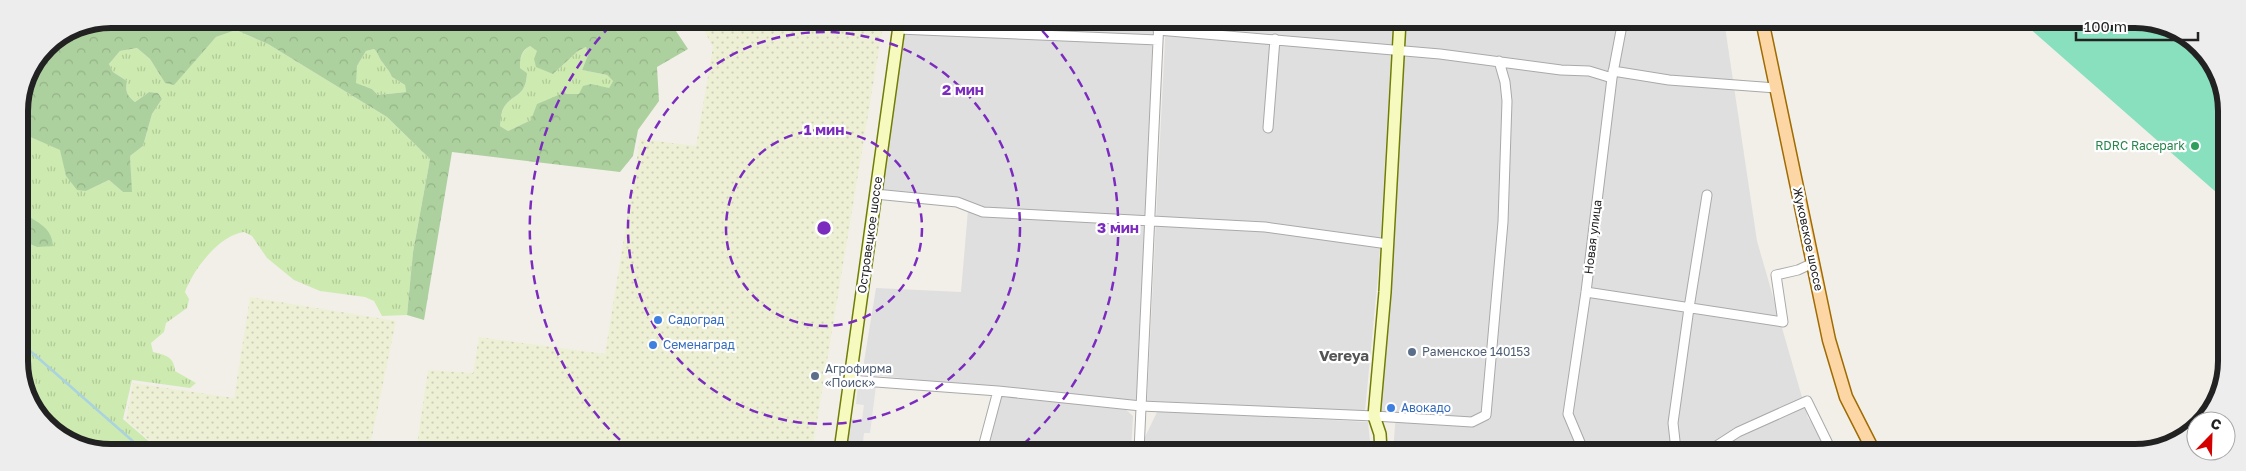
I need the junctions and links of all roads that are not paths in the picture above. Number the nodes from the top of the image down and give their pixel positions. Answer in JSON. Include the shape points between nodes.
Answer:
{"nodes":[{"id":1,"x":898,"y":28,"type":"edge"},
{"id":2,"x":964,"y":28,"type":"edge"},
{"id":3,"x":1399,"y":28,"type":"edge"},
{"id":4,"x":1621,"y":28,"type":"edge"},
{"id":5,"x":1764,"y":28,"type":"edge"},
{"id":6,"x":1158,"y":30,"type":"joint"},
{"id":7,"x":1275,"y":39,"type":"junction"},
{"id":8,"x":1158,"y":40,"type":"junction"},
{"id":9,"x":1398,"y":51,"type":"junction"},
{"id":10,"x":1499,"y":61,"type":"junction"},
{"id":11,"x":1612,"y":74,"type":"junction"},
{"id":12,"x":1776,"y":88,"type":"junction"},
{"id":13,"x":1268,"y":128,"type":"dead end"},
{"id":14,"x":875,"y":194,"type":"junction"},
{"id":15,"x":1707,"y":195,"type":"dead end"},
{"id":16,"x":1149,"y":220,"type":"junction"},
{"id":17,"x":1388,"y":244,"type":"junction"},
{"id":18,"x":1812,"y":263,"type":"junction"},
{"id":19,"x":1586,"y":292,"type":"junction"},
{"id":20,"x":1689,"y":308,"type":"junction"},
{"id":21,"x":849,"y":380,"type":"junction"},
{"id":22,"x":998,"y":391,"type":"junction"},
{"id":23,"x":1141,"y":406,"type":"junction"},
{"id":24,"x":1374,"y":416,"type":"junction"},
{"id":25,"x":1675,"y":441,"type":"dead end"},
{"id":26,"x":1139,"y":443,"type":"edge"},
{"id":27,"x":1381,"y":443,"type":"edge"},
{"id":28,"x":1580,"y":443,"type":"edge"},
{"id":29,"x":1721,"y":443,"type":"edge"},
{"id":30,"x":1828,"y":443,"type":"edge"},
{"id":31,"x":1869,"y":443,"type":"edge"},
{"id":32,"x":841,"y":444,"type":"edge"},
{"id":33,"x":984,"y":444,"type":"edge"}],
"edges":[{"from":1,"to":14,"type":"street","name":"Островецкое шоссе"},
{"from":2,"to":8,"type":"street"},
{"from":3,"to":9,"type":"street"},
{"from":4,"to":11,"type":"street","name":"Новая улица"},
{"from":5,"to":12,"type":"main road","name":"Жуковское шоссе"},
{"from":6,"to":7,"type":"street"},
{"from":6,"to":8,"type":"street"},
{"from":7,"to":9,"type":"street"},
{"from":7,"to":13,"type":"street"},
{"from":8,"to":16,"type":"street"},
{"from":9,"to":10,"type":"street"},
{"from":9,"to":17,"type":"street"},
{"from":10,"to":11,"type":"street"},
{"from":10,"to":24,"type":"street","via":[[1507,101],[1504,222],[1486,416],[1472,422]]},
{"from":11,"to":12,"type":"street"},
{"from":11,"to":19,"type":"street","name":"Новая улица"},
{"from":12,"to":18,"type":"main road","name":"Жуковское шоссе"},
{"from":14,"to":16,"type":"street","via":[[957,202],[983,212]]},
{"from":14,"to":21,"type":"street","name":"Островецкое шоссе"},
{"from":15,"to":20,"type":"street"},
{"from":16,"to":17,"type":"street","via":[[1265,228]]},
{"from":16,"to":23,"type":"street"},
{"from":17,"to":24,"type":"street"},
{"from":18,"to":20,"type":"street","via":[[1776,275],[1783,322]]},
{"from":18,"to":31,"type":"main road","name":"Жуковское шоссе","via":[[1841,382]]},
{"from":19,"to":20,"type":"street"},
{"from":19,"to":28,"type":"street","name":"Новая улица","via":[[1568,414]]},
{"from":20,"to":25,"type":"street","via":[[1673,423]]},
{"from":21,"to":22,"type":"street"},
{"from":21,"to":32,"type":"street","name":"Островецкое шоссе"},
{"from":22,"to":23,"type":"street"},
{"from":22,"to":33,"type":"street"},
{"from":23,"to":24,"type":"street"},
{"from":23,"to":26,"type":"street"},
{"from":24,"to":27,"type":"street"},
{"from":29,"to":30,"type":"street","via":[[1807,401]]}]}
